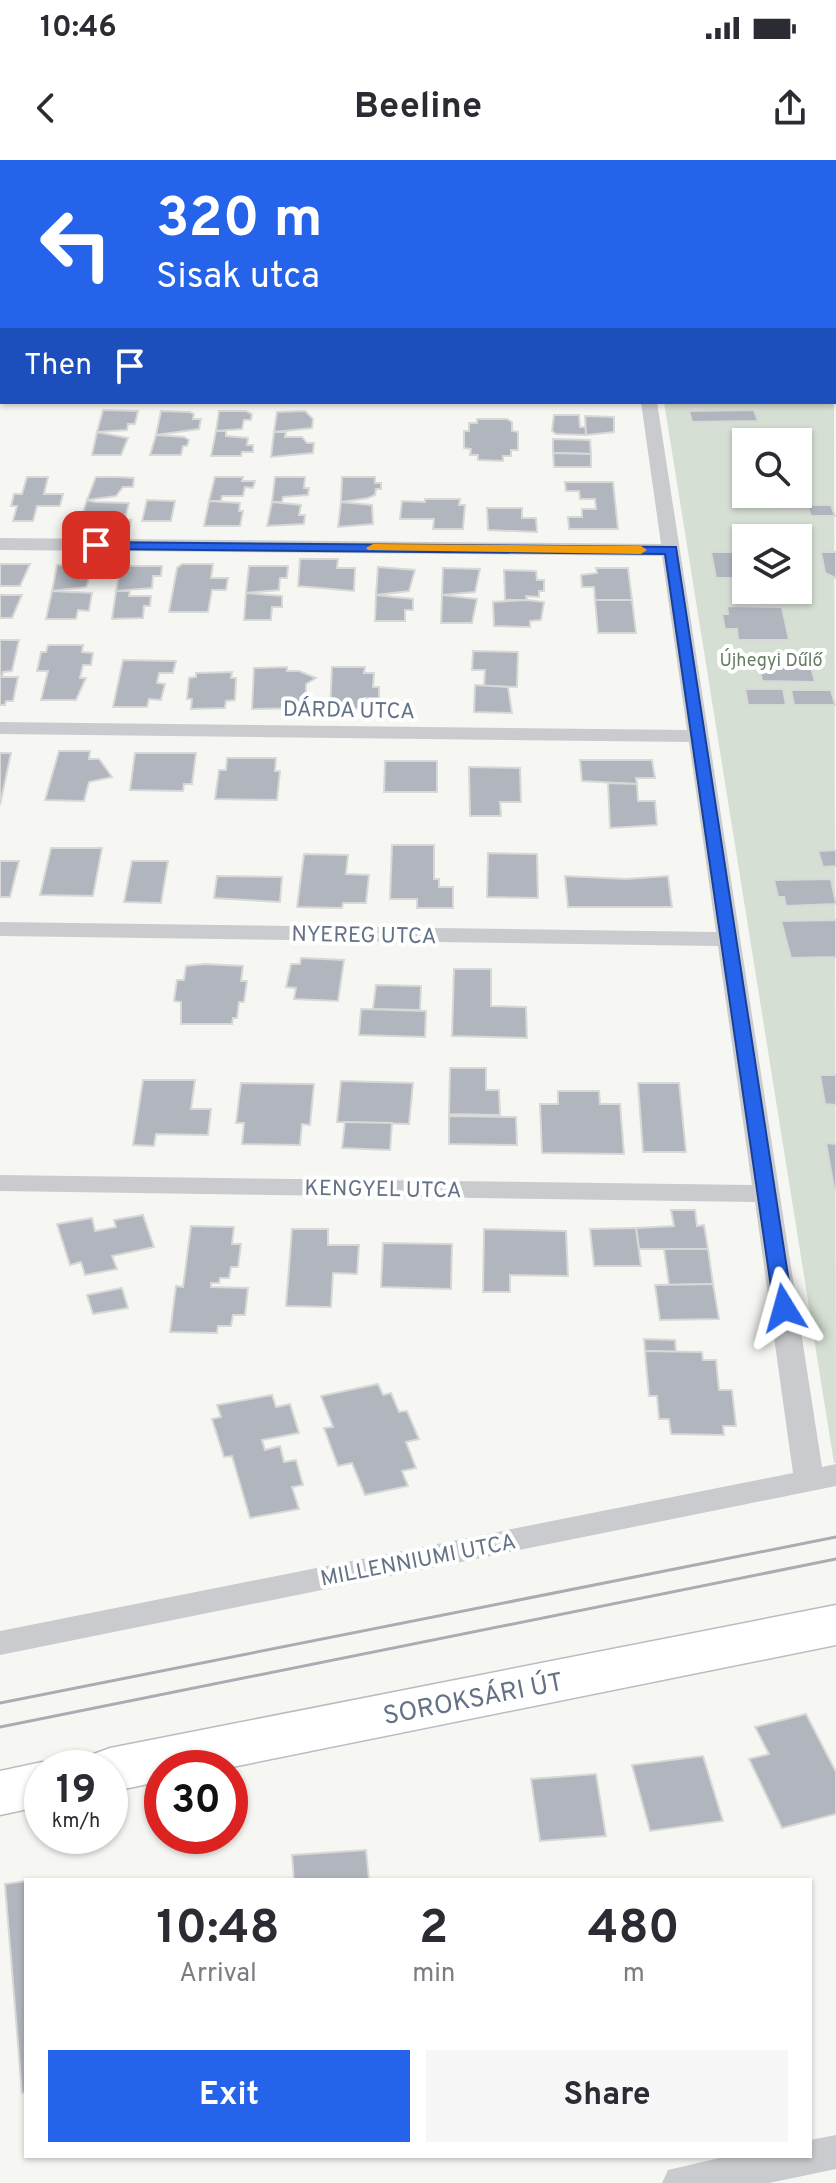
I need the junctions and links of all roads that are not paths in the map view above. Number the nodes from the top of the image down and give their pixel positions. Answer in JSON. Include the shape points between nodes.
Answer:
{"nodes":[{"id":1,"x":649,"y":404,"type":"edge"},
{"id":2,"x":0,"y":544,"type":"edge"},
{"id":3,"x":671,"y":550,"type":"junction"},
{"id":4,"x":0,"y":728,"type":"edge"},
{"id":5,"x":698,"y":736,"type":"junction"},
{"id":6,"x":0,"y":929,"type":"edge"},
{"id":7,"x":729,"y":939,"type":"junction"},
{"id":8,"x":0,"y":1183,"type":"edge"},
{"id":9,"x":767,"y":1194,"type":"junction"},
{"id":10,"x":823,"y":1478,"type":"edge"},
{"id":11,"x":836,"y":1625,"type":"edge"},
{"id":12,"x":0,"y":1643,"type":"edge"},
{"id":13,"x":128,"y":1766,"type":"edge"},
{"id":14,"x":24,"y":1788,"type":"edge"},
{"id":15,"x":0,"y":1793,"type":"edge"},
{"id":16,"x":836,"y":2152,"type":"edge"},
{"id":17,"x":812,"y":2157,"type":"edge"},
{"id":18,"x":810,"y":2158,"type":"edge"},
{"id":19,"x":718,"y":2179,"type":"edge"},
{"id":20,"x":681,"y":2183,"type":"edge"}],
"edges":[{"from":1,"to":3,"type":"street"},
{"from":2,"to":3,"type":"street"},
{"from":3,"to":5,"type":"street"},
{"from":4,"to":5,"type":"street","name":"DÁRDA UTCA"},
{"from":5,"to":7,"type":"street"},
{"from":6,"to":7,"type":"street","name":"NYEREG UTCA"},
{"from":7,"to":9,"type":"street"},
{"from":8,"to":9,"type":"street","name":"KENGYEL UTCA"},
{"from":9,"to":10,"type":"street"},
{"from":10,"to":12,"type":"street","name":"MILLENNIUMI UTCA"},
{"from":11,"to":13,"type":"main road","name":"SOROKSÁRI ÚT"},
{"from":14,"to":15,"type":"main road"},
{"from":16,"to":17,"type":"street"},
{"from":18,"to":19,"type":"street"},
{"from":19,"to":20,"type":"street"}]}
